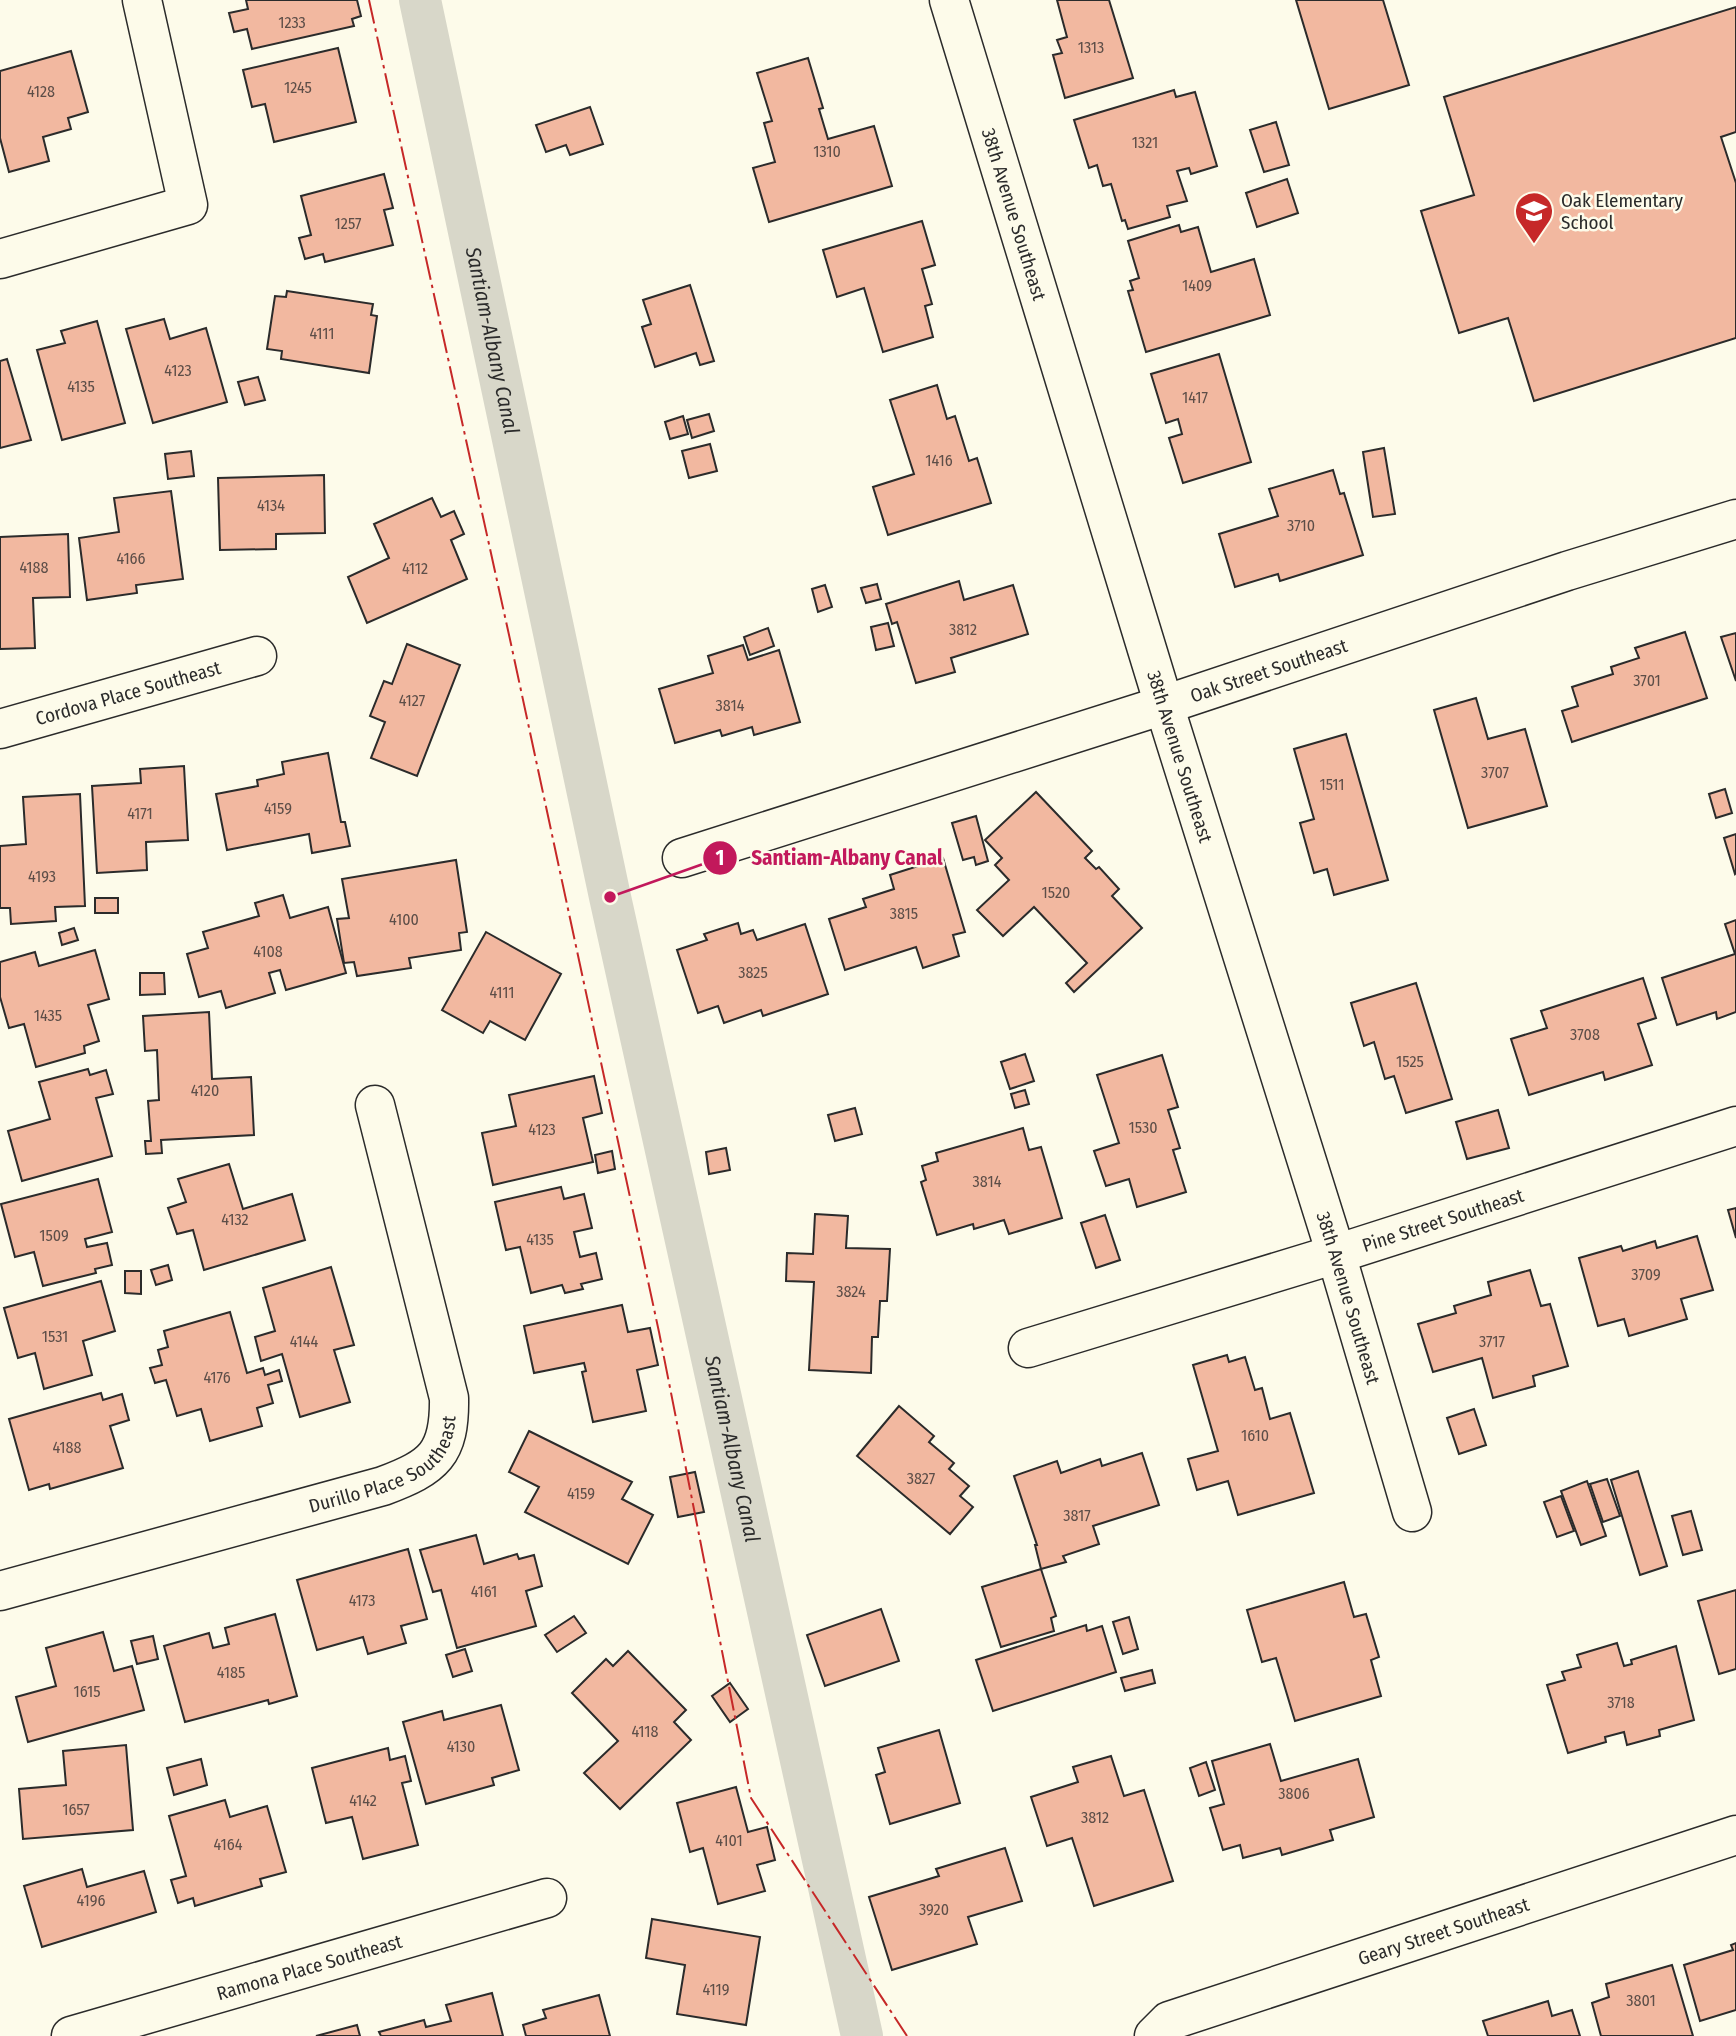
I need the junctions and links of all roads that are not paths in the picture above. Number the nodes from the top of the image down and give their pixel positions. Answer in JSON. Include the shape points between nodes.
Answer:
{"nodes":[{"id":1,"x":142,"y":0,"type":"edge"},
{"id":2,"x":949,"y":0,"type":"edge"},
{"id":3,"x":0,"y":259,"type":"edge"},
{"id":4,"x":1736,"y":519,"type":"edge"},
{"id":5,"x":257,"y":656,"type":"dead end"},
{"id":6,"x":1164,"y":705,"type":"junction"},
{"id":7,"x":0,"y":729,"type":"edge"},
{"id":8,"x":682,"y":858,"type":"dead end"},
{"id":9,"x":376,"y":1105,"type":"dead end"},
{"id":10,"x":1736,"y":1126,"type":"edge"},
{"id":11,"x":1336,"y":1254,"type":"junction"},
{"id":12,"x":1028,"y":1348,"type":"dead end"},
{"id":13,"x":1412,"y":1512,"type":"dead end"},
{"id":14,"x":0,"y":1591,"type":"edge"},
{"id":15,"x":1736,"y":1835,"type":"edge"},
{"id":16,"x":547,"y":1898,"type":"dead end"},
{"id":17,"x":71,"y":2036,"type":"edge"},
{"id":18,"x":1154,"y":2036,"type":"edge"}],
"edges":[{"from":1,"to":3,"type":"street","via":[[188,205]]},
{"from":2,"to":6,"type":"street","name":"38th Avenue Southeast"},
{"from":4,"to":6,"type":"street","name":"Oak Street Southeast"},
{"from":5,"to":7,"type":"street","name":"Cordova Place Southeast"},
{"from":6,"to":8,"type":"street","name":"Oak Street Southeast"},
{"from":6,"to":11,"type":"street","name":"38th Avenue Southeast"},
{"from":9,"to":14,"type":"street","name":"Durillo Place Southeast","via":[[449,1398],[450,1424],[444,1446],[427,1465],[383,1486]]},
{"from":10,"to":11,"type":"street","name":"Pine Street Southeast"},
{"from":11,"to":12,"type":"street","name":"Pine Street Southeast"},
{"from":11,"to":13,"type":"street","name":"38th Avenue Southeast"},
{"from":15,"to":18,"type":"street","name":"Geary Street Southeast","via":[[1169,2021]]},
{"from":16,"to":17,"type":"street","name":"Ramona Place Southeast"}]}
